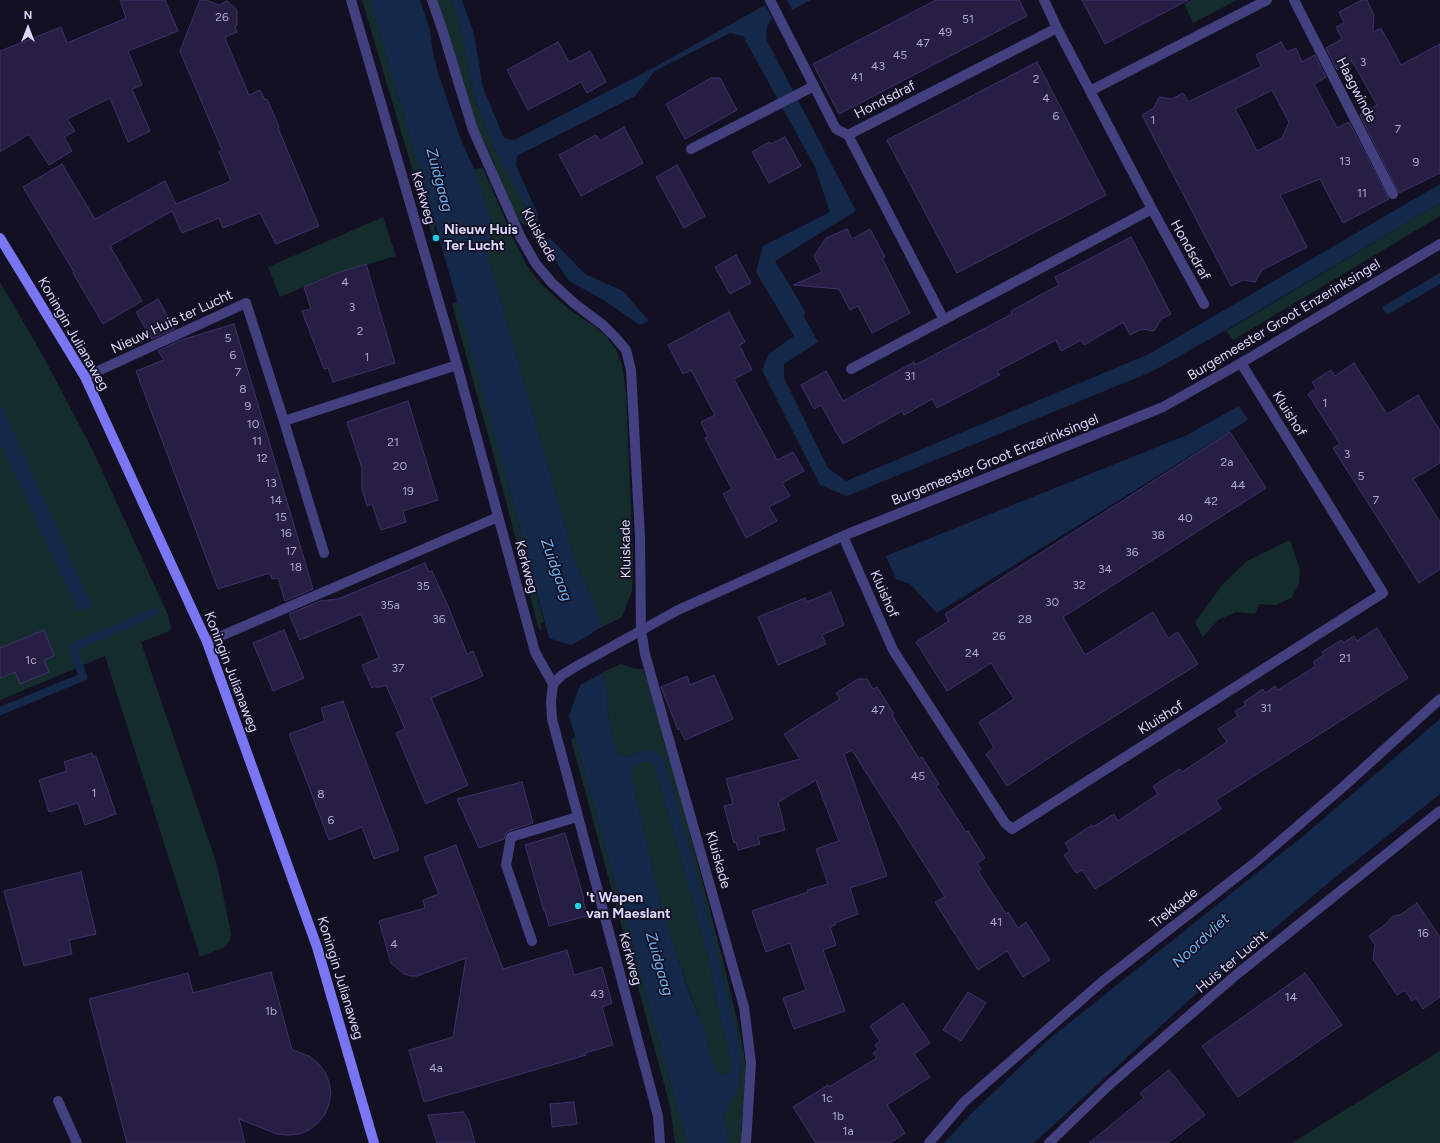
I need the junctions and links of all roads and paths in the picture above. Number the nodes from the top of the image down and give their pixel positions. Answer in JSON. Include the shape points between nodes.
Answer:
{"nodes":[{"id":1,"x":351,"y":0,"type":"edge"},
{"id":2,"x":432,"y":0,"type":"edge"},
{"id":3,"x":1044,"y":0,"type":"edge"},
{"id":4,"x":1267,"y":0,"type":"edge"},
{"id":5,"x":1294,"y":0,"type":"edge"},
{"id":6,"x":770,"y":1,"type":"edge"},
{"id":7,"x":1057,"y":28,"type":"junction"},
{"id":8,"x":814,"y":86,"type":"junction"},
{"id":9,"x":1090,"y":91,"type":"junction"},
{"id":10,"x":848,"y":135,"type":"junction"},
{"id":11,"x":691,"y":149,"type":"dead end"},
{"id":12,"x":1393,"y":194,"type":"dead end"},
{"id":13,"x":1152,"y":209,"type":"junction"},
{"id":14,"x":0,"y":238,"type":"edge"},
{"id":15,"x":1440,"y":244,"type":"edge"},
{"id":16,"x":1204,"y":304,"type":"dead end"},
{"id":17,"x":944,"y":320,"type":"junction"},
{"id":18,"x":1241,"y":363,"type":"junction"},
{"id":19,"x":457,"y":365,"type":"junction"},
{"id":20,"x":851,"y":369,"type":"dead end"},
{"id":21,"x":85,"y":377,"type":"junction"},
{"id":22,"x":284,"y":421,"type":"junction"},
{"id":23,"x":498,"y":517,"type":"junction"},
{"id":24,"x":843,"y":536,"type":"junction"},
{"id":25,"x":324,"y":553,"type":"dead end"},
{"id":26,"x":641,"y":630,"type":"junction"},
{"id":27,"x":206,"y":642,"type":"junction"},
{"id":28,"x":553,"y":684,"type":"junction"},
{"id":29,"x":1440,"y":699,"type":"edge"},
{"id":30,"x":1440,"y":811,"type":"edge"},
{"id":31,"x":577,"y":817,"type":"junction"},
{"id":32,"x":532,"y":941,"type":"dead end"},
{"id":33,"x":58,"y":1101,"type":"dead end"},
{"id":34,"x":77,"y":1143,"type":"edge"},
{"id":35,"x":374,"y":1143,"type":"edge"},
{"id":36,"x":660,"y":1143,"type":"edge"},
{"id":37,"x":746,"y":1143,"type":"edge"},
{"id":38,"x":929,"y":1143,"type":"edge"},
{"id":39,"x":1049,"y":1143,"type":"edge"}],
"edges":[{"from":1,"to":19,"type":"street","name":"Kerkweg"},
{"from":2,"to":26,"type":"street","name":"Kluiskade","via":[[473,130],[521,238],[536,264],[552,283],[574,304],[603,325],[626,350],[631,370],[640,537]]},
{"from":3,"to":7,"type":"street","name":"Hondsdraf"},
{"from":4,"to":9,"type":"street"},
{"from":5,"to":12,"type":"street","name":"Haagwinde"},
{"from":6,"to":8,"type":"street"},
{"from":7,"to":9,"type":"street","name":"Hondsdraf"},
{"from":7,"to":10,"type":"street","name":"Hondsdraf"},
{"from":8,"to":10,"type":"street","via":[[836,129]]},
{"from":8,"to":11,"type":"street"},
{"from":9,"to":13,"type":"street","name":"Hondsdraf"},
{"from":10,"to":17,"type":"street","name":"Hondsdraf"},
{"from":13,"to":16,"type":"street","name":"Hondsdraf"},
{"from":13,"to":17,"type":"street"},
{"from":14,"to":21,"type":"main road","name":"Koningin Julianaweg"},
{"from":15,"to":18,"type":"street","name":"Burgemeester Groot Enzerinksingel"},
{"from":17,"to":20,"type":"street"},
{"from":18,"to":24,"type":"street","name":"Burgemeester Groot Enzerinksingel","via":[[1163,407]]},
{"from":18,"to":24,"type":"street","name":"Kluishof","via":[[1383,593],[1012,829],[1005,823],[893,650]]},
{"from":19,"to":22,"type":"street"},
{"from":19,"to":23,"type":"street","name":"Kerkweg"},
{"from":21,"to":22,"type":"street","name":"Nieuw Huis ter Lucht","via":[[246,303]]},
{"from":21,"to":27,"type":"main road","name":"Koningin Julianaweg"},
{"from":22,"to":25,"type":"street","name":"Nieuw Huis ter Lucht"},
{"from":23,"to":27,"type":"street"},
{"from":23,"to":28,"type":"street","name":"Kerkweg","via":[[535,652]]},
{"from":24,"to":26,"type":"street","name":"Burgemeester Groot Enzerinksingel","via":[[678,610]]},
{"from":26,"to":28,"type":"street","name":"Burgemeester Groot Enzerinksingel","via":[[575,667]]},
{"from":26,"to":37,"type":"street","name":"Kluiskade","via":[[645,654],[744,1007],[751,1063]]},
{"from":27,"to":35,"type":"main road","name":"Koningin Julianaweg","via":[[317,947]]},
{"from":28,"to":31,"type":"street","name":"Kerkweg","via":[[552,719]]},
{"from":29,"to":38,"type":"street","name":"Trekkade","via":[[1256,861],[1097,986],[964,1102]]},
{"from":30,"to":39,"type":"street","name":"Huis ter Lucht","via":[[1231,980],[1109,1085]]},
{"from":31,"to":32,"type":"street","via":[[511,837],[506,865]]},
{"from":31,"to":36,"type":"street","name":"Kerkweg","via":[[658,1116]]},
{"from":33,"to":34,"type":"street"}]}
